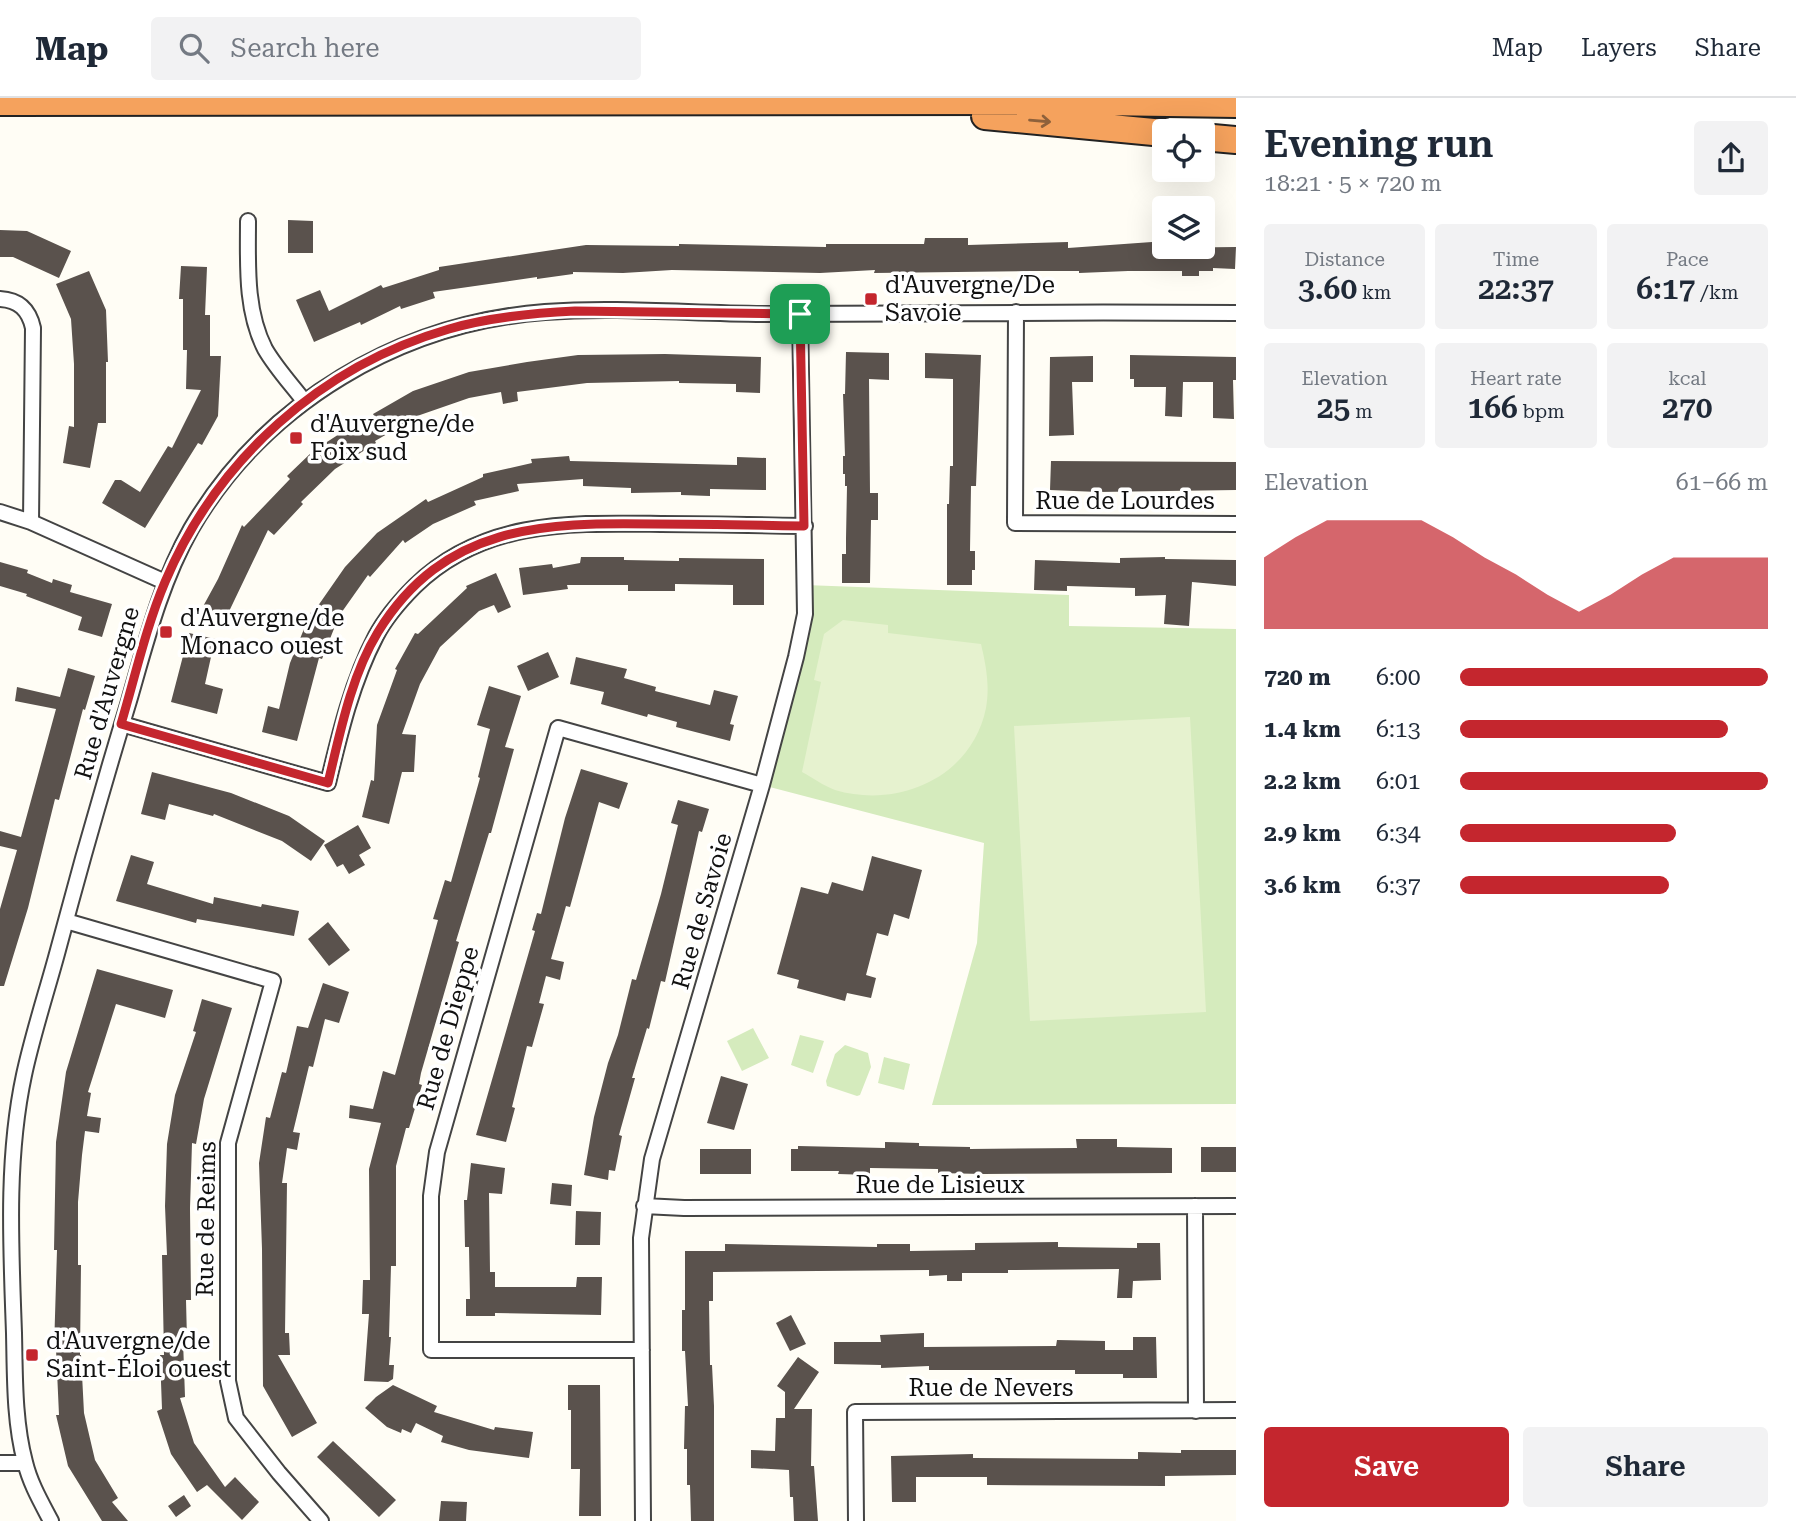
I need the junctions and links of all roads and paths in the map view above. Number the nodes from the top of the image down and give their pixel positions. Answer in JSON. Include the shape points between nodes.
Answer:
{"nodes":[{"id":1,"x":0,"y":102,"type":"edge"},
{"id":2,"x":826,"y":102,"type":"junction"},
{"id":3,"x":1236,"y":104,"type":"edge"},
{"id":4,"x":1152,"y":132,"type":"edge"},
{"id":5,"x":1215,"y":138,"type":"edge"},
{"id":6,"x":1236,"y":140,"type":"edge"},
{"id":7,"x":248,"y":221,"type":"dead end"},
{"id":8,"x":0,"y":299,"type":"edge"},
{"id":9,"x":1016,"y":312,"type":"junction"},
{"id":10,"x":1236,"y":313,"type":"edge"},
{"id":11,"x":800,"y":314,"type":"junction"},
{"id":12,"x":304,"y":401,"type":"junction"},
{"id":13,"x":0,"y":512,"type":"edge"},
{"id":14,"x":31,"y":522,"type":"junction"},
{"id":15,"x":1236,"y":524,"type":"edge"},
{"id":16,"x":804,"y":526,"type":"junction"},
{"id":17,"x":165,"y":582,"type":"junction"},
{"id":18,"x":121,"y":724,"type":"junction"},
{"id":19,"x":762,"y":785,"type":"junction"},
{"id":20,"x":66,"y":921,"type":"junction"},
{"id":21,"x":644,"y":1206,"type":"junction"},
{"id":22,"x":1195,"y":1206,"type":"junction"},
{"id":23,"x":1236,"y":1206,"type":"edge"},
{"id":24,"x":5,"y":1251,"type":"edge"},
{"id":25,"x":642,"y":1350,"type":"junction"},
{"id":26,"x":1196,"y":1410,"type":"junction"},
{"id":27,"x":1236,"y":1410,"type":"edge"},
{"id":28,"x":0,"y":1463,"type":"edge"},
{"id":29,"x":25,"y":1463,"type":"junction"},
{"id":30,"x":51,"y":1521,"type":"edge"},
{"id":31,"x":321,"y":1521,"type":"edge"},
{"id":32,"x":643,"y":1521,"type":"edge"},
{"id":33,"x":856,"y":1521,"type":"edge"}],
"edges":[{"from":1,"to":2,"type":"highway"},
{"from":2,"to":3,"type":"highway"},
{"from":2,"to":4,"type":"highway","one_way":true},
{"from":5,"to":6,"type":"highway"},
{"from":7,"to":12,"type":"street","via":[[248,284],[257,327],[271,357]]},
{"from":8,"to":14,"type":"street","via":[[24,307],[33,328]]},
{"from":9,"to":10,"type":"street","name":"Rue d'Auvergne"},
{"from":9,"to":11,"type":"street","name":"Rue d'Auvergne"},
{"from":9,"to":15,"type":"street","name":"Rue de Lourdes","via":[[1015,523]]},
{"from":11,"to":12,"type":"street","name":"Rue d'Auvergne","via":[[575,311],[477,322],[388,352]]},
{"from":11,"to":16,"type":"street","name":"Rue de Savoie"},
{"from":12,"to":17,"type":"street","name":"Rue d'Auvergne","via":[[229,473],[191,529]]},
{"from":13,"to":14,"type":"street"},
{"from":14,"to":17,"type":"street"},
{"from":16,"to":18,"type":"street","via":[[566,525],[508,533],[464,550],[418,584],[377,634],[354,689],[328,783]]},
{"from":16,"to":19,"type":"street","name":"Rue de Savoie","via":[[805,614]]},
{"from":17,"to":18,"type":"street","name":"Rue d'Auvergne"},
{"from":18,"to":20,"type":"street","name":"Rue d'Auvergne"},
{"from":19,"to":21,"type":"street","name":"Rue de Savoie","via":[[652,1159]]},
{"from":19,"to":25,"type":"street","name":"Rue de Dieppe","via":[[558,728],[437,1152],[430,1196],[431,1350]]},
{"from":20,"to":24,"type":"street","name":"Rue d'Auvergne","via":[[24,1074]]},
{"from":20,"to":31,"type":"street","name":"Rue de Reims","via":[[272,981],[228,1150],[228,1381],[236,1418]]},
{"from":21,"to":22,"type":"street","name":"Rue de Lisieux"},
{"from":21,"to":25,"type":"street","name":"Rue de Savoie"},
{"from":22,"to":23,"type":"street","name":"Rue de Lisieux"},
{"from":22,"to":26,"type":"street"},
{"from":24,"to":29,"type":"street","name":"Rue d'Auvergne"},
{"from":25,"to":32,"type":"street","name":"Rue de Savoie"},
{"from":26,"to":27,"type":"street","name":"Rue de Nevers"},
{"from":26,"to":33,"type":"street","name":"Rue de Nevers","via":[[855,1412]]},
{"from":28,"to":29,"type":"street"},
{"from":29,"to":30,"type":"street","name":"Rue d'Auvergne"}]}
